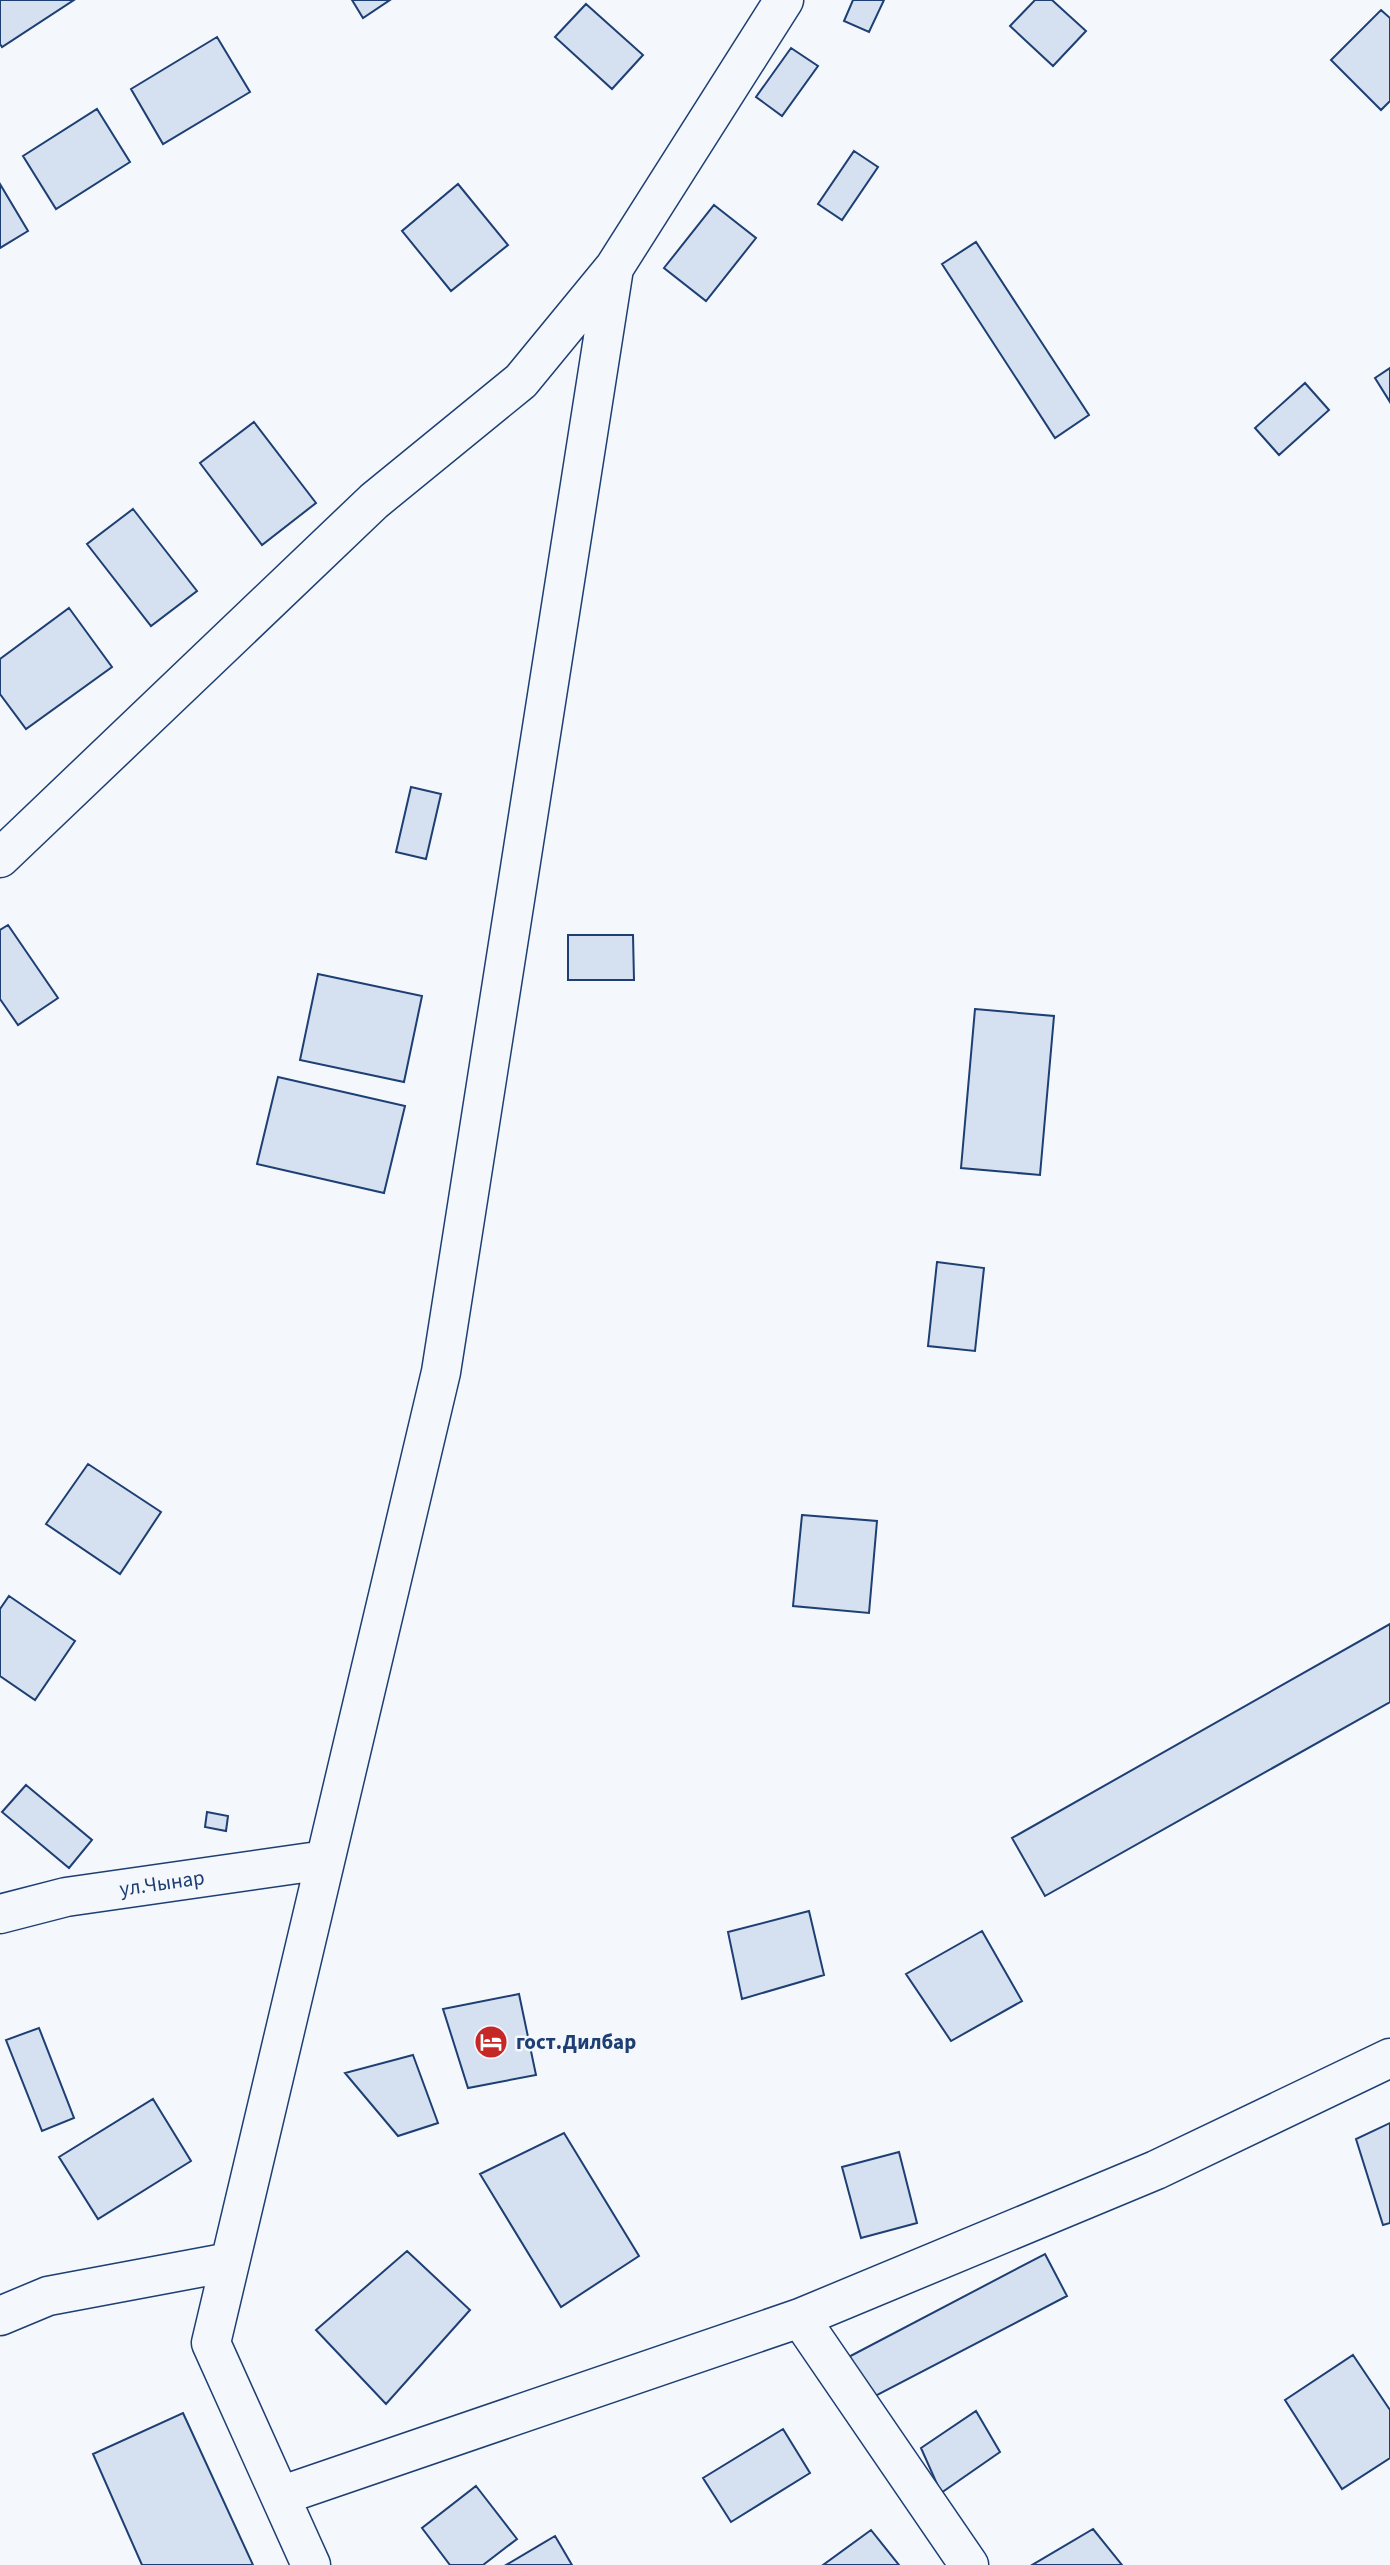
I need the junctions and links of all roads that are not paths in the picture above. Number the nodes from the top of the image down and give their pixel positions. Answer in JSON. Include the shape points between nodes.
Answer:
{"nodes":[{"id":1,"x":784,"y":0,"type":"edge"},
{"id":2,"x":614,"y":268,"type":"junction"},
{"id":3,"x":0,"y":858,"type":"edge"},
{"id":4,"x":325,"y":1860,"type":"junction"},
{"id":5,"x":0,"y":1913,"type":"edge"},
{"id":6,"x":1390,"y":2058,"type":"edge"},
{"id":7,"x":230,"y":2262,"type":"junction"},
{"id":8,"x":0,"y":2316,"type":"edge"},
{"id":9,"x":800,"y":2318,"type":"junction"},
{"id":10,"x":280,"y":2496,"type":"junction"},
{"id":11,"x":312,"y":2565,"type":"edge"},
{"id":12,"x":970,"y":2565,"type":"edge"}],
"edges":[{"from":1,"to":2,"type":"street"},
{"from":2,"to":3,"type":"street","via":[[521,381],[374,501]]},
{"from":2,"to":4,"type":"street","via":[[441,1372]]},
{"from":4,"to":5,"type":"street","name":"ул.Чынар","via":[[66,1897]]},
{"from":4,"to":7,"type":"street"},
{"from":6,"to":9,"type":"street","via":[[1156,2170]]},
{"from":7,"to":8,"type":"street","via":[[48,2296]]},
{"from":7,"to":10,"type":"street","via":[[211,2343]]},
{"from":9,"to":10,"type":"street"},
{"from":9,"to":12,"type":"street"},
{"from":10,"to":11,"type":"street"}]}
